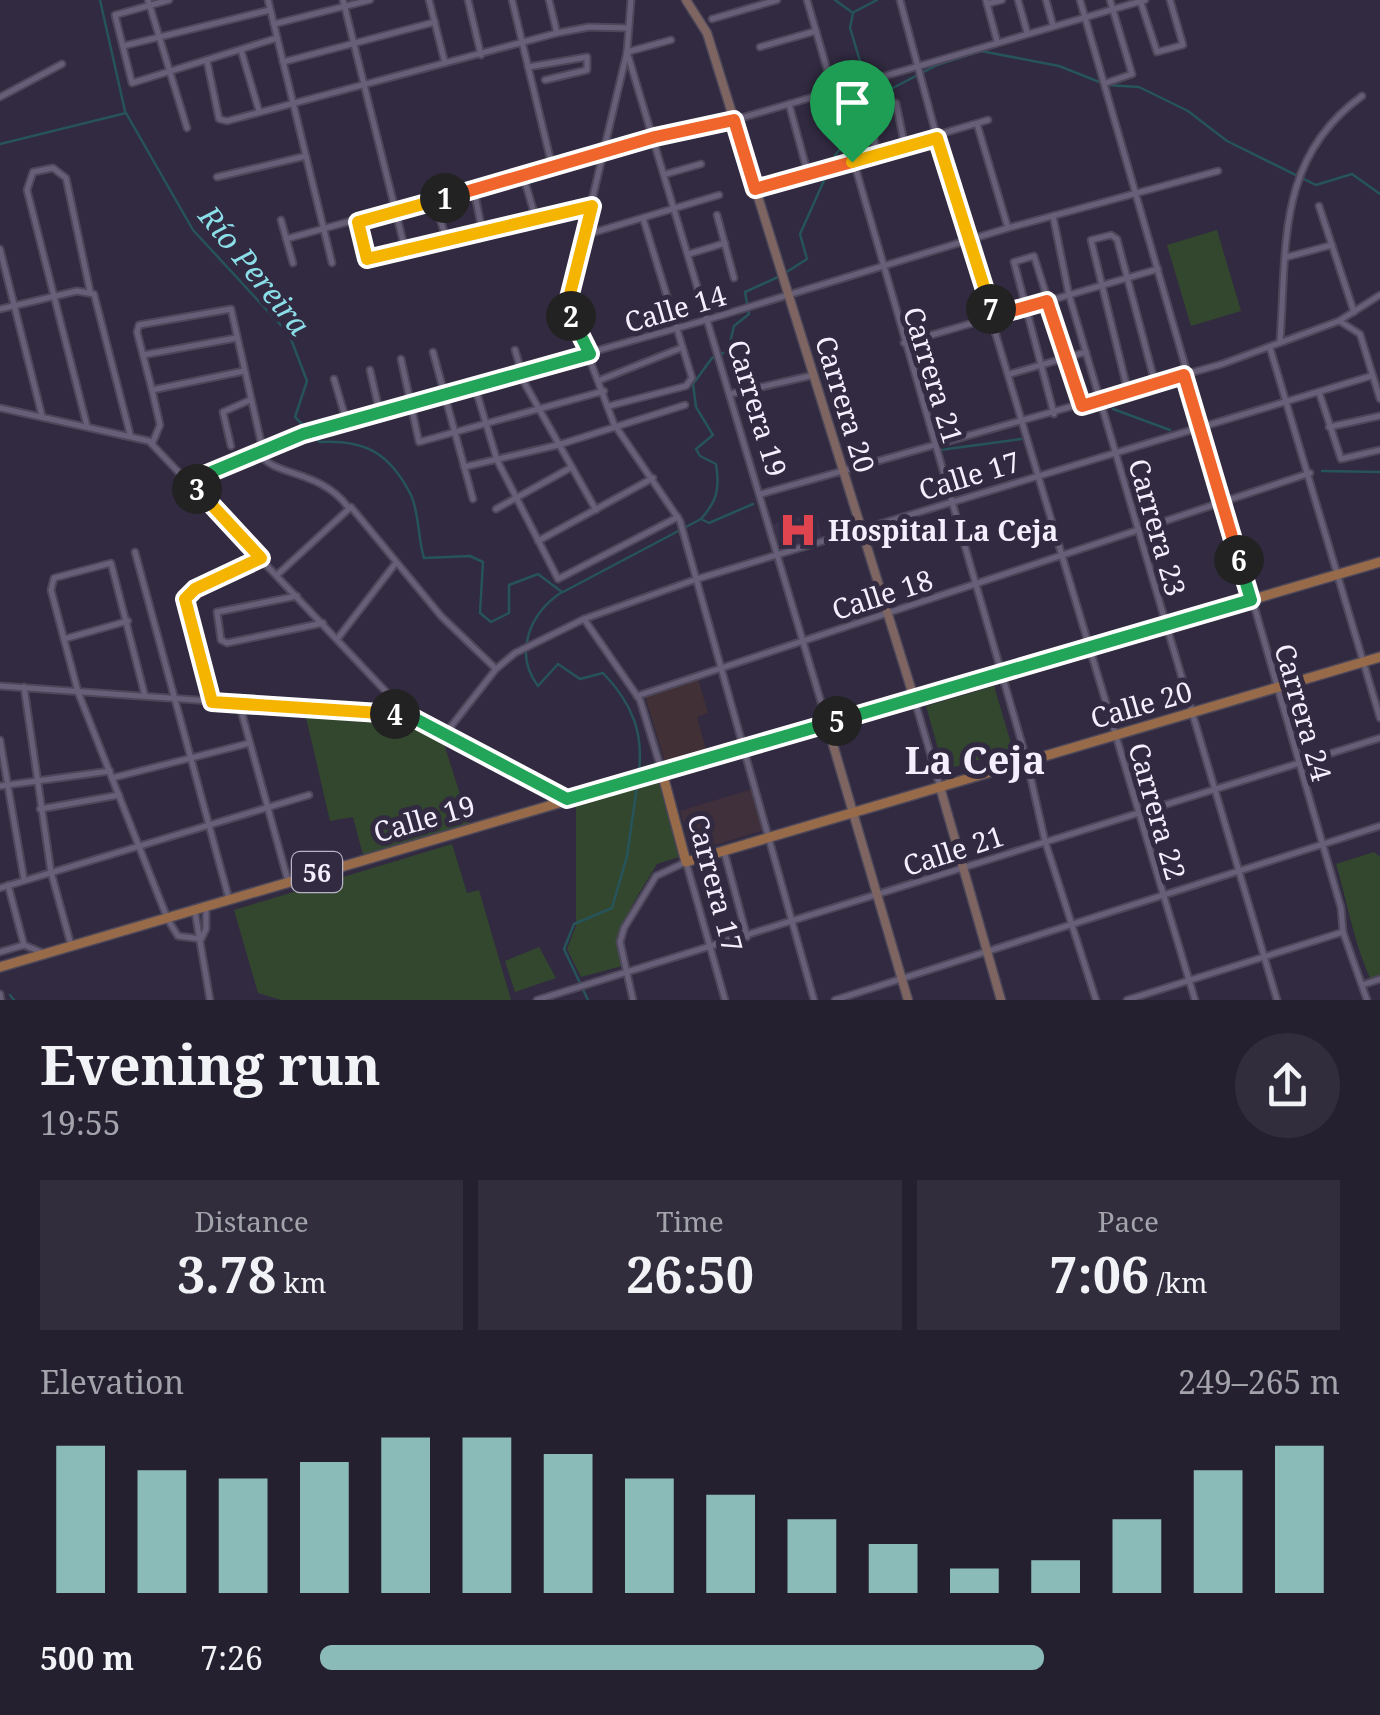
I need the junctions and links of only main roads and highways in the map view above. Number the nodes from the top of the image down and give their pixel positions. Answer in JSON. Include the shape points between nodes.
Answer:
{"nodes":[{"id":1,"x":686,"y":0,"type":"edge"},
{"id":2,"x":1380,"y":562,"type":"edge"},
{"id":3,"x":1380,"y":656,"type":"edge"},
{"id":4,"x":914,"y":698,"type":"junction"},
{"id":5,"x":828,"y":724,"type":"junction"},
{"id":6,"x":662,"y":772,"type":"junction"},
{"id":7,"x":940,"y":787,"type":"junction"},
{"id":8,"x":853,"y":812,"type":"junction"},
{"id":9,"x":686,"y":862,"type":"joint"},
{"id":10,"x":0,"y":967,"type":"edge"},
{"id":11,"x":908,"y":1000,"type":"edge"},
{"id":12,"x":1001,"y":1000,"type":"edge"}],
"edges":[{"from":1,"to":4,"type":"main road","name":"Carrera 20","via":[[707,33]]},
{"from":2,"to":4,"type":"main road","name":"Calle 19","number":"56"},
{"from":3,"to":7,"type":"main road","name":"Calle 20"},
{"from":4,"to":5,"type":"main road","name":"Calle 19","number":"56"},
{"from":5,"to":6,"type":"main road","name":"Calle 19","number":"56"},
{"from":5,"to":8,"type":"main road","name":"Carrera 19"},
{"from":6,"to":9,"type":"main road","name":"Carrera 17"},
{"from":6,"to":10,"type":"main road","name":"Calle 19","number":"56"},
{"from":7,"to":8,"type":"main road","name":"Calle 20"},
{"from":7,"to":12,"type":"main road","name":"Carrera 20"},
{"from":8,"to":9,"type":"main road","name":"Calle 20"},
{"from":8,"to":11,"type":"main road","name":"Carrera 19"}]}
